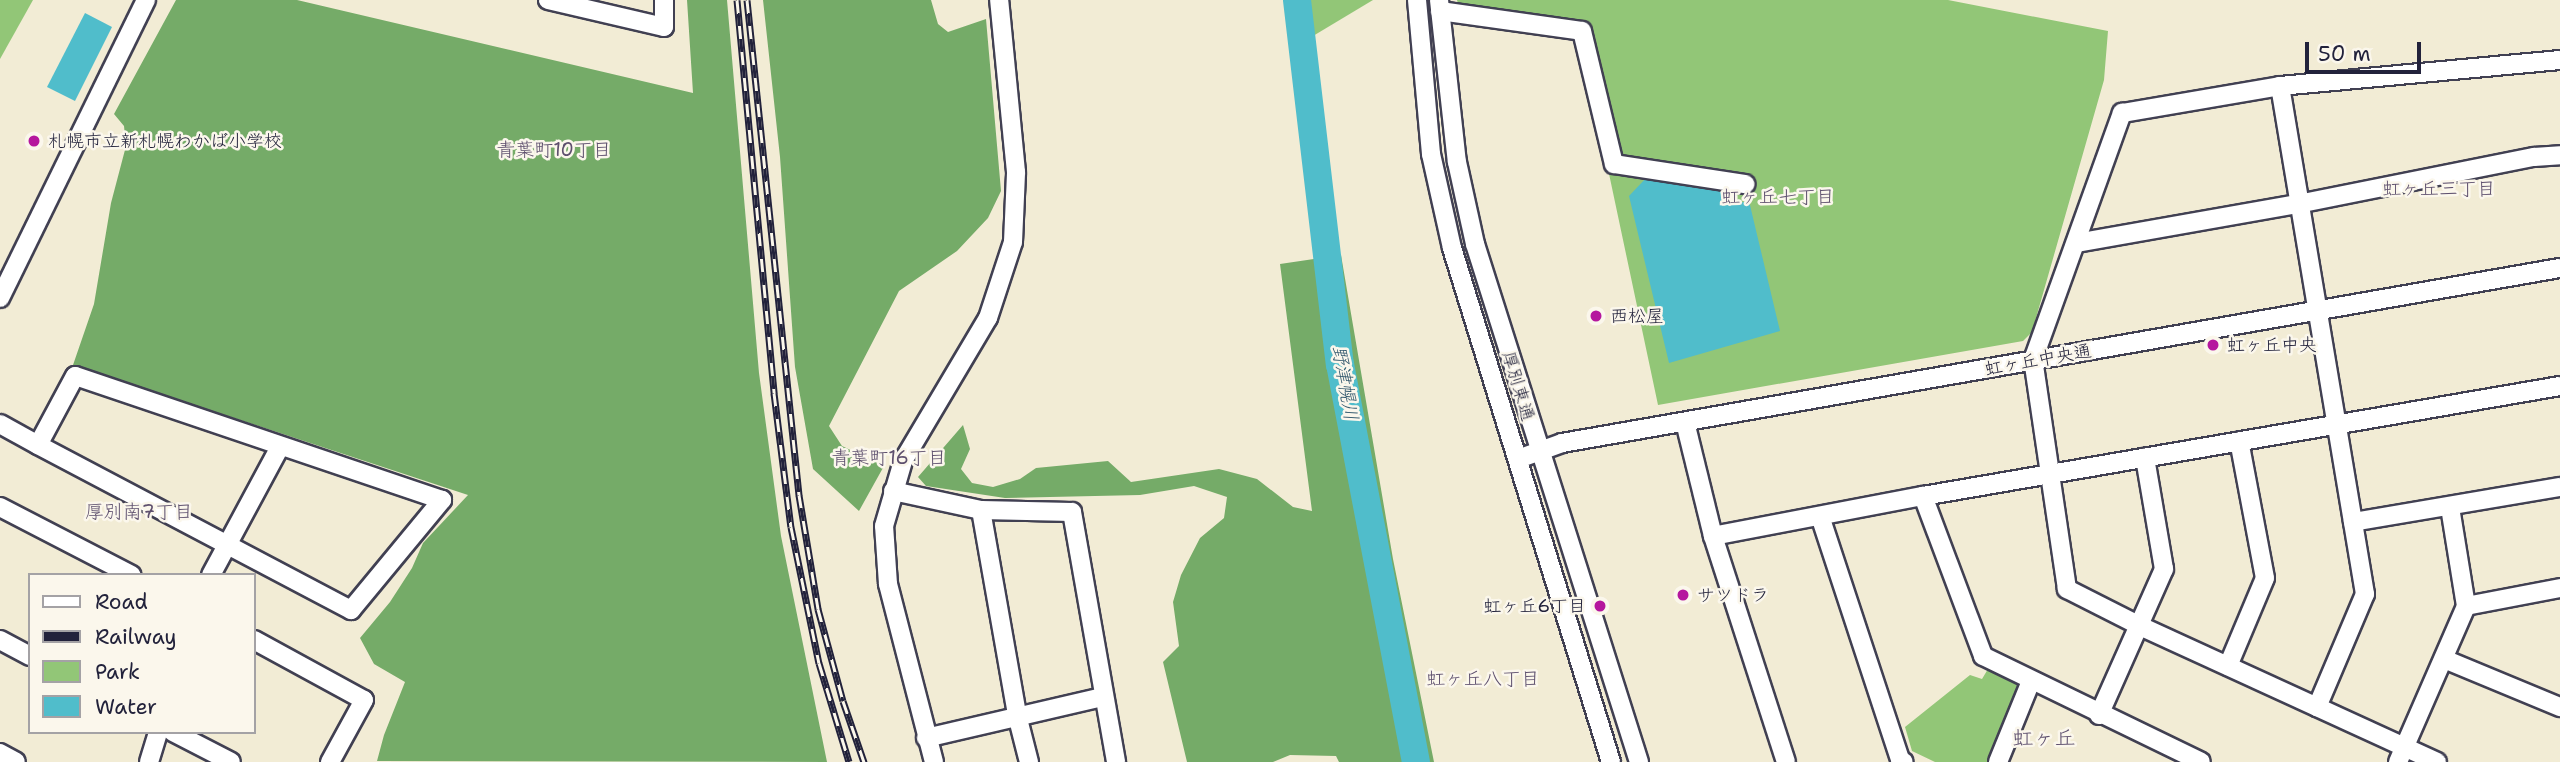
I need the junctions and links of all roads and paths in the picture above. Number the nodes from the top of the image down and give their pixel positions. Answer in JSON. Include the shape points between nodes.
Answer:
{"nodes":[{"id":1,"x":146,"y":0,"type":"edge"},
{"id":2,"x":548,"y":0,"type":"edge"},
{"id":3,"x":664,"y":0,"type":"edge"},
{"id":4,"x":999,"y":0,"type":"edge"},
{"id":5,"x":1417,"y":0,"type":"edge"},
{"id":6,"x":1440,"y":5,"type":"edge"},
{"id":7,"x":2560,"y":60,"type":"edge"},
{"id":8,"x":2280,"y":86,"type":"junction"},
{"id":9,"x":2560,"y":155,"type":"edge"},
{"id":10,"x":1745,"y":184,"type":"dead end"},
{"id":11,"x":2298,"y":204,"type":"junction"},
{"id":12,"x":2076,"y":243,"type":"junction"},
{"id":13,"x":2560,"y":268,"type":"edge"},
{"id":14,"x":1,"y":294,"type":"edge"},
{"id":15,"x":2318,"y":310,"type":"junction"},
{"id":16,"x":2033,"y":360,"type":"junction"},
{"id":17,"x":2560,"y":386,"type":"edge"},
{"id":18,"x":1685,"y":422,"type":"junction"},
{"id":19,"x":0,"y":424,"type":"edge"},
{"id":20,"x":2336,"y":424,"type":"junction"},
{"id":21,"x":2239,"y":441,"type":"junction"},
{"id":22,"x":38,"y":445,"type":"junction"},
{"id":23,"x":280,"y":446,"type":"junction"},
{"id":24,"x":1538,"y":451,"type":"junction"},
{"id":25,"x":2145,"y":458,"type":"junction"},
{"id":26,"x":1518,"y":459,"type":"junction"},
{"id":27,"x":2049,"y":475,"type":"junction"},
{"id":28,"x":2560,"y":487,"type":"edge"},
{"id":29,"x":893,"y":491,"type":"junction"},
{"id":30,"x":1923,"y":496,"type":"junction"},
{"id":31,"x":0,"y":507,"type":"edge"},
{"id":32,"x":2449,"y":508,"type":"junction"},
{"id":33,"x":981,"y":510,"type":"junction"},
{"id":34,"x":1820,"y":516,"type":"junction"},
{"id":35,"x":2353,"y":522,"type":"junction"},
{"id":36,"x":1713,"y":536,"type":"junction"},
{"id":37,"x":227,"y":544,"type":"junction"},
{"id":38,"x":128,"y":573,"type":"edge"},
{"id":39,"x":212,"y":573,"type":"edge"},
{"id":40,"x":2560,"y":589,"type":"edge"},
{"id":41,"x":2466,"y":606,"type":"junction"},
{"id":42,"x":2138,"y":625,"type":"junction"},
{"id":43,"x":0,"y":640,"type":"edge"},
{"id":44,"x":256,"y":641,"type":"edge"},
{"id":45,"x":28,"y":655,"type":"edge"},
{"id":46,"x":2444,"y":659,"type":"junction"},
{"id":47,"x":2228,"y":666,"type":"junction"},
{"id":48,"x":2031,"y":681,"type":"junction"},
{"id":49,"x":1102,"y":698,"type":"junction"},
{"id":50,"x":2317,"y":707,"type":"junction"},
{"id":51,"x":2560,"y":707,"type":"edge"},
{"id":52,"x":1017,"y":715,"type":"junction"},
{"id":53,"x":2099,"y":715,"type":"junction"},
{"id":54,"x":157,"y":734,"type":"edge"},
{"id":55,"x":177,"y":734,"type":"edge"},
{"id":56,"x":926,"y":738,"type":"junction"},
{"id":57,"x":0,"y":753,"type":"edge"},
{"id":58,"x":2401,"y":755,"type":"edge"},
{"id":59,"x":16,"y":762,"type":"edge"},
{"id":60,"x":149,"y":762,"type":"edge"},
{"id":61,"x":231,"y":762,"type":"edge"},
{"id":62,"x":330,"y":762,"type":"edge"},
{"id":63,"x":934,"y":762,"type":"edge"},
{"id":64,"x":1029,"y":762,"type":"edge"},
{"id":65,"x":1115,"y":762,"type":"edge"},
{"id":66,"x":1611,"y":762,"type":"edge"},
{"id":67,"x":1639,"y":762,"type":"edge"},
{"id":68,"x":1786,"y":762,"type":"edge"},
{"id":69,"x":1904,"y":762,"type":"edge"},
{"id":70,"x":1998,"y":762,"type":"edge"},
{"id":71,"x":2202,"y":762,"type":"edge"},
{"id":72,"x":2437,"y":762,"type":"edge"}],
"edges":[{"from":1,"to":14,"type":"street"},
{"from":2,"to":3,"type":"street","via":[[664,27]]},
{"from":4,"to":29,"type":"street","via":[[1016,172],[1013,242],[988,318],[903,461]]},
{"from":5,"to":26,"type":"street","name":"厚別東通","via":[[1431,154],[1452,248]]},
{"from":6,"to":10,"type":"street","via":[[1582,31],[1614,164]]},
{"from":6,"to":24,"type":"street","name":"厚別東通","via":[[1457,162],[1475,244]]},
{"from":7,"to":8,"type":"street"},
{"from":8,"to":11,"type":"street"},
{"from":8,"to":12,"type":"street","via":[[2122,113]]},
{"from":9,"to":11,"type":"street"},
{"from":11,"to":12,"type":"street"},
{"from":11,"to":15,"type":"street"},
{"from":12,"to":16,"type":"street"},
{"from":13,"to":15,"type":"street","name":"虹ヶ丘中央通"},
{"from":15,"to":16,"type":"street","name":"虹ヶ丘中央通"},
{"from":15,"to":20,"type":"street"},
{"from":16,"to":18,"type":"street","name":"虹ヶ丘中央通"},
{"from":16,"to":27,"type":"street"},
{"from":17,"to":20,"type":"street"},
{"from":18,"to":24,"type":"street","name":"虹ヶ丘中央通"},
{"from":18,"to":36,"type":"street"},
{"from":19,"to":22,"type":"street"},
{"from":20,"to":21,"type":"street"},
{"from":20,"to":35,"type":"street"},
{"from":21,"to":25,"type":"street"},
{"from":21,"to":47,"type":"street","via":[[2265,578]]},
{"from":22,"to":23,"type":"street","via":[[75,376]]},
{"from":22,"to":37,"type":"street"},
{"from":23,"to":37,"type":"street"},
{"from":23,"to":37,"type":"street","via":[[442,500],[351,610]]},
{"from":24,"to":26,"type":"street","name":"虹ヶ丘中央通"},
{"from":24,"to":67,"type":"street","name":"厚別東通"},
{"from":25,"to":27,"type":"street"},
{"from":25,"to":42,"type":"street","via":[[2164,569]]},
{"from":26,"to":66,"type":"street","name":"厚別東通"},
{"from":27,"to":30,"type":"street"},
{"from":27,"to":42,"type":"street","via":[[2067,589]]},
{"from":28,"to":32,"type":"street"},
{"from":29,"to":33,"type":"street"},
{"from":29,"to":56,"type":"street","via":[[884,526],[888,584]]},
{"from":30,"to":34,"type":"street"},
{"from":30,"to":48,"type":"street","via":[[1983,656]]},
{"from":31,"to":38,"type":"street"},
{"from":32,"to":35,"type":"street"},
{"from":32,"to":41,"type":"street"},
{"from":33,"to":49,"type":"street","via":[[1072,512]]},
{"from":33,"to":52,"type":"street"},
{"from":34,"to":36,"type":"street"},
{"from":34,"to":69,"type":"street"},
{"from":35,"to":50,"type":"street","via":[[2365,594]]},
{"from":36,"to":68,"type":"street"},
{"from":37,"to":39,"type":"street"},
{"from":40,"to":41,"type":"street"},
{"from":41,"to":46,"type":"street"},
{"from":42,"to":47,"type":"street"},
{"from":42,"to":53,"type":"street"},
{"from":43,"to":45,"type":"street"},
{"from":44,"to":62,"type":"street","via":[[364,700]]},
{"from":46,"to":51,"type":"street"},
{"from":46,"to":58,"type":"street"},
{"from":47,"to":50,"type":"street"},
{"from":48,"to":53,"type":"street"},
{"from":48,"to":70,"type":"street"},
{"from":49,"to":52,"type":"street"},
{"from":49,"to":65,"type":"street"},
{"from":50,"to":58,"type":"street"},
{"from":52,"to":56,"type":"street"},
{"from":52,"to":64,"type":"street"},
{"from":53,"to":71,"type":"street"},
{"from":54,"to":60,"type":"street"},
{"from":55,"to":61,"type":"street"},
{"from":56,"to":63,"type":"street"},
{"from":57,"to":59,"type":"street"},
{"from":58,"to":72,"type":"street"}]}
